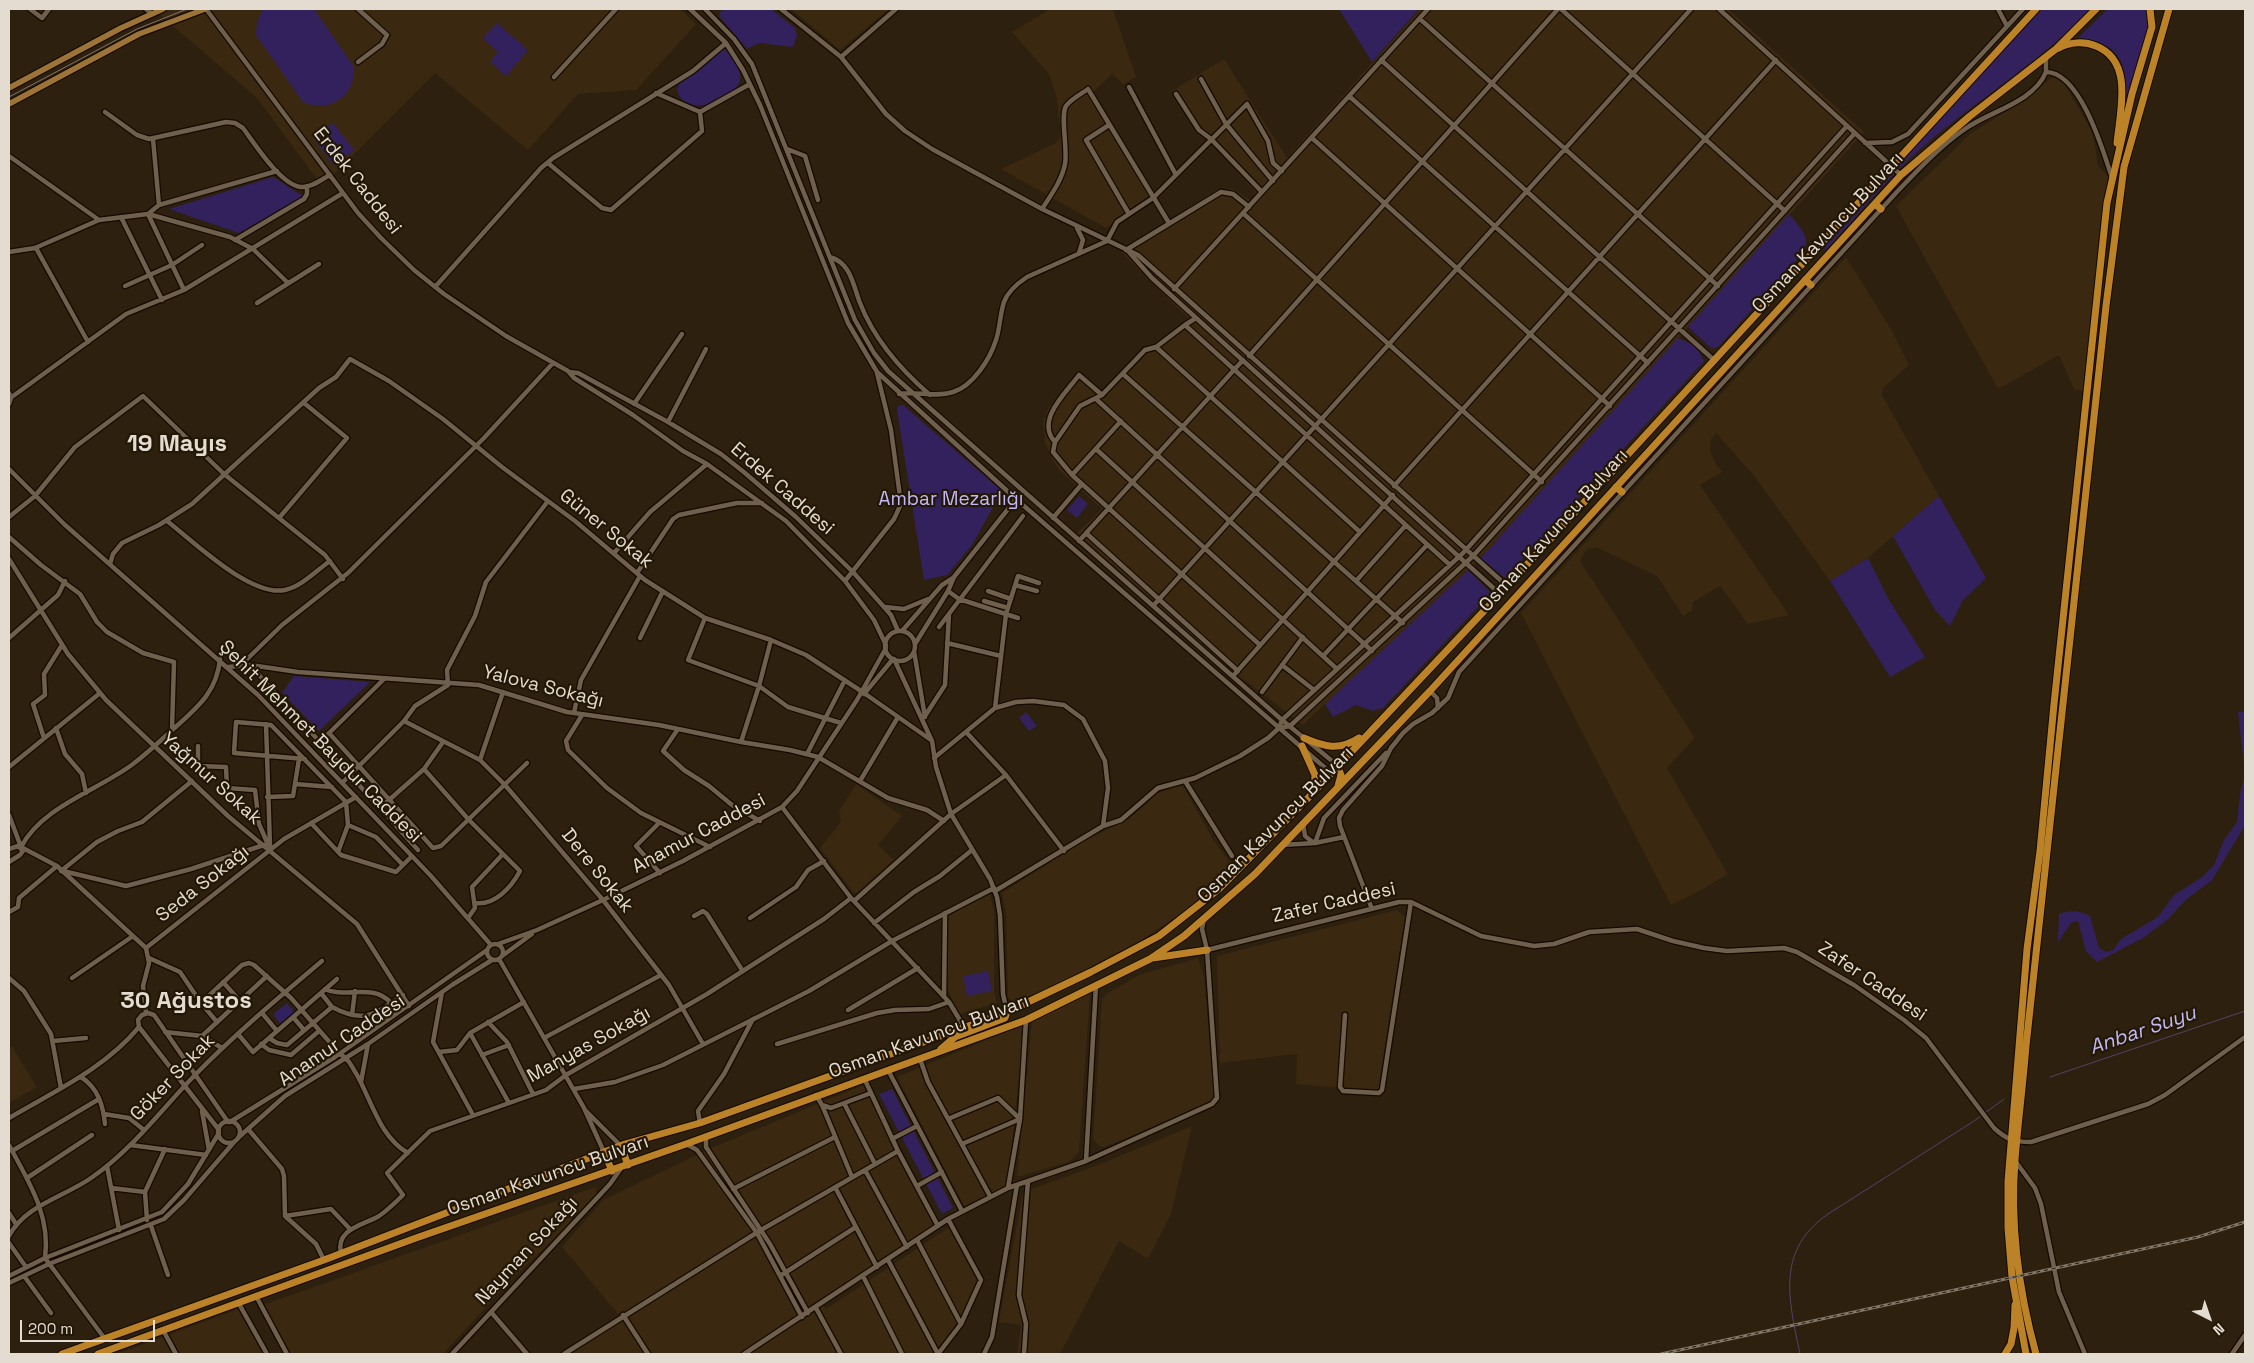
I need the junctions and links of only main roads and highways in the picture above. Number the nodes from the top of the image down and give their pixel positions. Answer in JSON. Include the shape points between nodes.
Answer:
{"nodes":[{"id":1,"x":163,"y":9,"type":"edge"},
{"id":2,"x":206,"y":9,"type":"edge"},
{"id":3,"x":2036,"y":9,"type":"edge"},
{"id":4,"x":2096,"y":9,"type":"edge"},
{"id":5,"x":2150,"y":9,"type":"edge"},
{"id":6,"x":2169,"y":9,"type":"edge"},
{"id":7,"x":149,"y":11,"type":"edge"},
{"id":8,"x":2056,"y":49,"type":"junction"},
{"id":9,"x":9,"y":88,"type":"edge"},
{"id":10,"x":9,"y":104,"type":"edge"},
{"id":11,"x":2115,"y":165,"type":"junction"},
{"id":12,"x":1368,"y":732,"type":"junction"},
{"id":13,"x":1304,"y":738,"type":"road end"},
{"id":14,"x":1302,"y":746,"type":"road end"},
{"id":15,"x":1340,"y":763,"type":"junction"},
{"id":16,"x":1354,"y":770,"type":"junction"},
{"id":17,"x":1331,"y":773,"type":"junction"},
{"id":18,"x":1344,"y":777,"type":"junction"},
{"id":19,"x":1314,"y":791,"type":"junction"},
{"id":20,"x":1207,"y":950,"type":"road end"},
{"id":21,"x":1150,"y":959,"type":"junction"},
{"id":22,"x":1007,"y":1012,"type":"junction"},
{"id":23,"x":936,"y":1053,"type":"junction"},
{"id":24,"x":2014,"y":1141,"type":"junction"},
{"id":25,"x":621,"y":1146,"type":"junction"},
{"id":26,"x":604,"y":1152,"type":"junction"},
{"id":27,"x":625,"y":1166,"type":"junction"},
{"id":28,"x":612,"y":1171,"type":"junction"},
{"id":29,"x":2016,"y":1303,"type":"junction"},
{"id":30,"x":62,"y":1354,"type":"edge"},
{"id":31,"x":98,"y":1354,"type":"edge"},
{"id":32,"x":2005,"y":1354,"type":"edge"},
{"id":33,"x":2026,"y":1354,"type":"edge"},
{"id":34,"x":2036,"y":1354,"type":"edge"}],
"edges":[{"from":1,"to":7,"type":"main road"},
{"from":2,"to":10,"type":"main road","via":[[139,34]]},
{"from":3,"to":12,"type":"highway","name":"Osman Kavuncu Bulvarı","via":[[1500,594]]},
{"from":4,"to":8,"type":"highway","name":"Osman Kavuncu Bulvarı"},
{"from":5,"to":11,"type":"highway","via":[[2152,27]]},
{"from":6,"to":24,"type":"highway","via":[[2124,167],[2106,306],[2022,1097]]},
{"from":7,"to":9,"type":"main road"},
{"from":8,"to":11,"type":"highway","via":[[2072,43],[2093,45],[2110,54],[2118,65],[2122,82]]},
{"from":8,"to":16,"type":"highway","name":"Osman Kavuncu Bulvarı","via":[[1901,175],[1878,206],[1619,490]]},
{"from":11,"to":24,"type":"highway","via":[[2107,203],[2040,851],[2031,910],[2014,1099]]},
{"from":12,"to":13,"type":"highway","via":[[1337,748]]},
{"from":12,"to":15,"type":"highway","name":"Osman Kavuncu Bulvarı"},
{"from":14,"to":19,"type":"highway","via":[[1315,775]]},
{"from":15,"to":16,"type":"highway","via":[[1343,770]]},
{"from":15,"to":17,"type":"highway","name":"Osman Kavuncu Bulvarı"},
{"from":15,"to":18,"type":"highway"},
{"from":16,"to":18,"type":"highway","name":"Osman Kavuncu Bulvarı"},
{"from":17,"to":18,"type":"highway"},
{"from":17,"to":19,"type":"highway","name":"Osman Kavuncu Bulvarı"},
{"from":18,"to":21,"type":"highway","name":"Osman Kavuncu Bulvarı","via":[[1248,880],[1204,919]]},
{"from":19,"to":22,"type":"highway","name":"Osman Kavuncu Bulvarı","via":[[1218,889],[1159,936]]},
{"from":20,"to":21,"type":"highway"},
{"from":21,"to":23,"type":"highway","name":"Osman Kavuncu Bulvarı","via":[[1026,1020]]},
{"from":22,"to":23,"type":"highway","via":[[1005,1018],[955,1037]]},
{"from":22,"to":25,"type":"highway","name":"Osman Kavuncu Bulvarı","via":[[700,1123]]},
{"from":23,"to":27,"type":"highway","name":"Osman Kavuncu Bulvarı"},
{"from":24,"to":29,"type":"highway","via":[[2008,1180],[2008,1228]]},
{"from":24,"to":34,"type":"highway","via":[[2014,1213],[2018,1254]]},
{"from":25,"to":26,"type":"highway","name":"Osman Kavuncu Bulvarı"},
{"from":25,"to":27,"type":"highway"},
{"from":26,"to":28,"type":"highway"},
{"from":26,"to":30,"type":"highway","name":"Osman Kavuncu Bulvarı","via":[[324,1260]]},
{"from":27,"to":28,"type":"highway","name":"Osman Kavuncu Bulvarı"},
{"from":28,"to":31,"type":"highway","name":"Osman Kavuncu Bulvarı"},
{"from":29,"to":32,"type":"highway","via":[[2011,1344]]},
{"from":29,"to":33,"type":"highway"}]}
